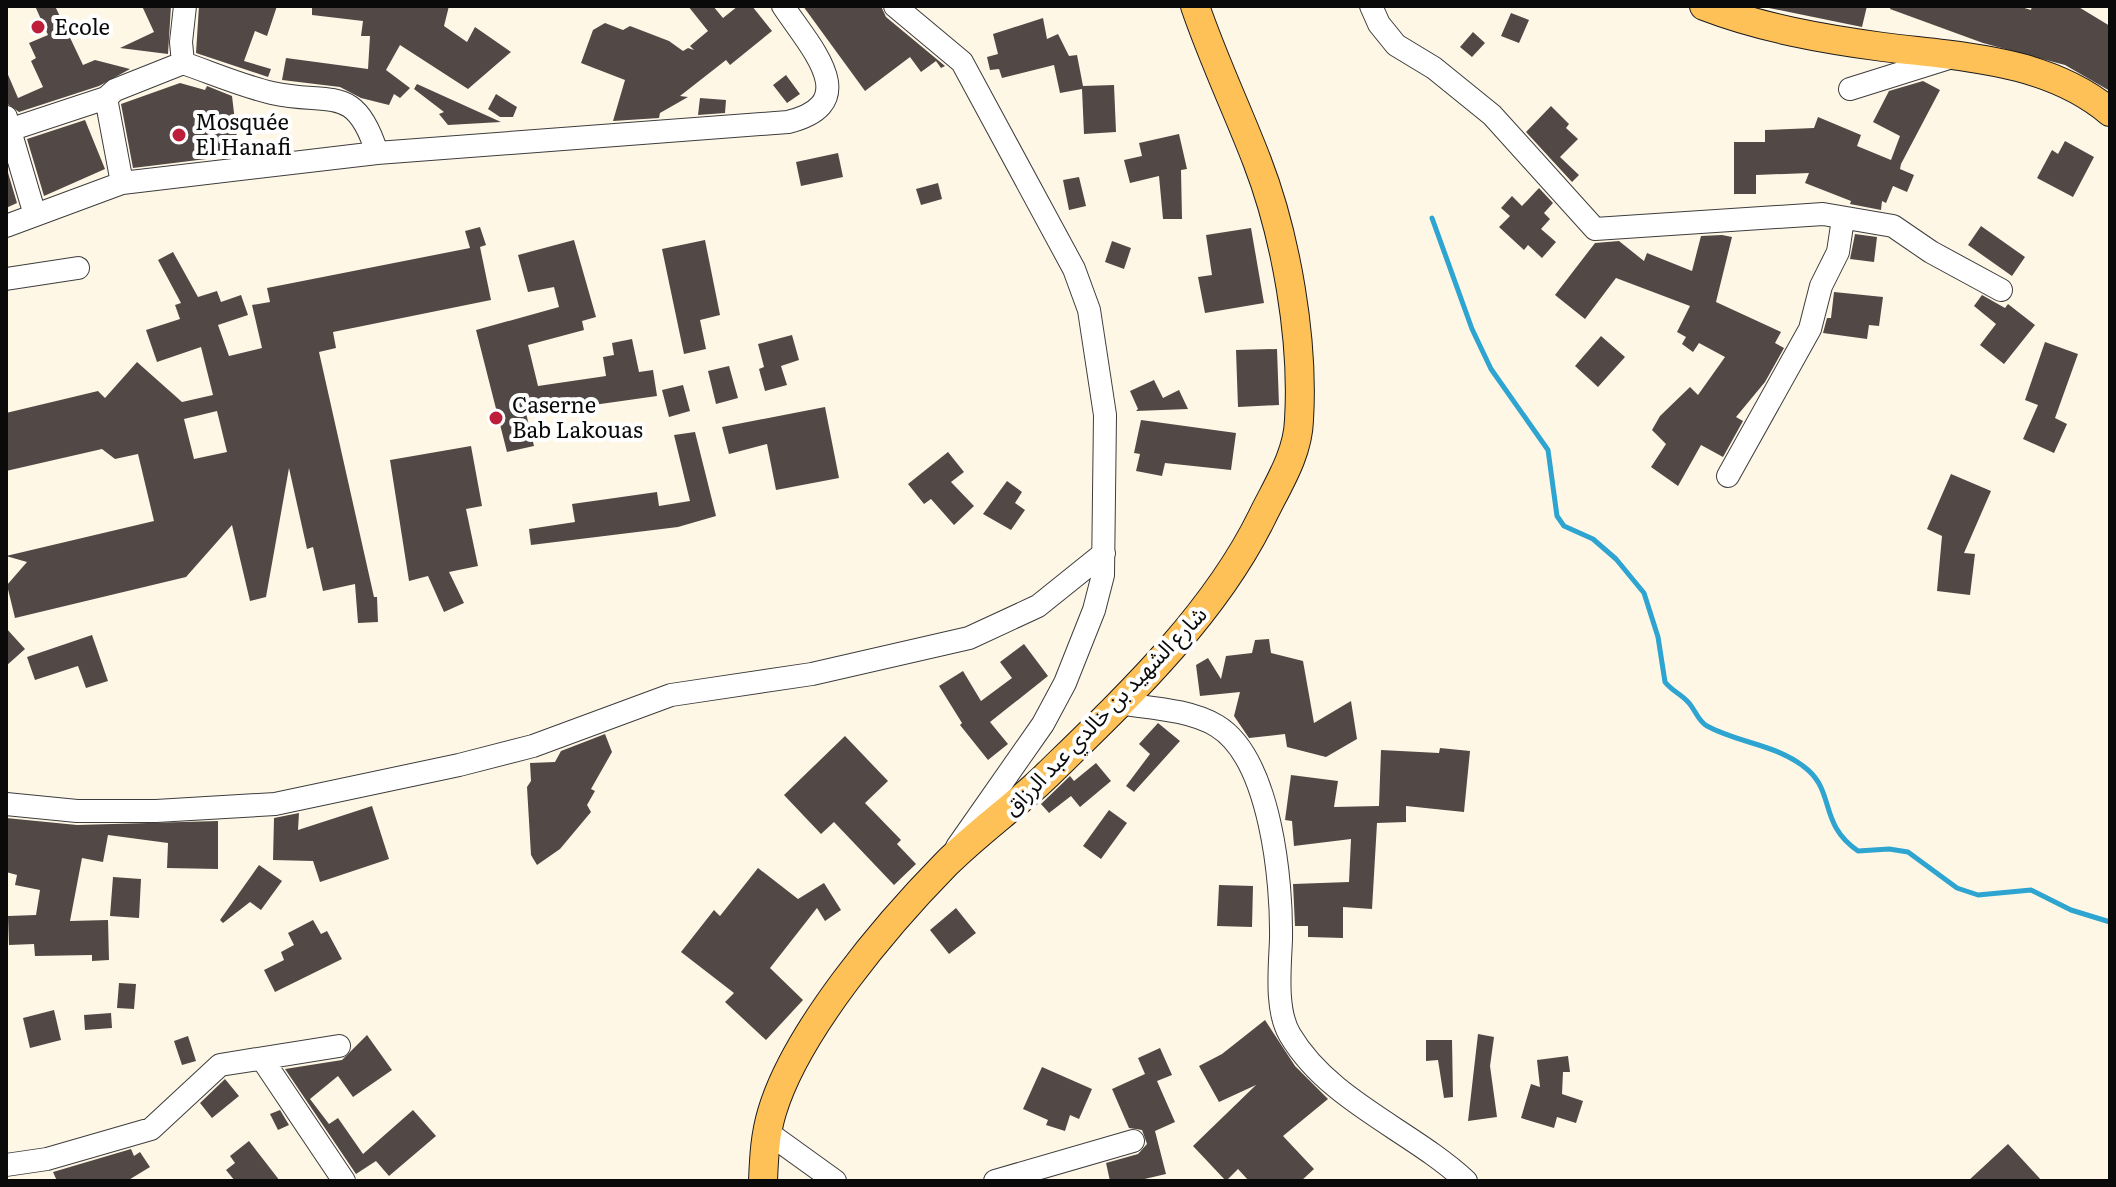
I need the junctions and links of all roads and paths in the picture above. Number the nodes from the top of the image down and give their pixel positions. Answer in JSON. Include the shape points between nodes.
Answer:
{"nodes":[{"id":1,"x":185,"y":6,"type":"edge"},
{"id":2,"x":783,"y":6,"type":"edge"},
{"id":3,"x":895,"y":6,"type":"edge"},
{"id":4,"x":1195,"y":6,"type":"edge"},
{"id":5,"x":1371,"y":6,"type":"edge"},
{"id":6,"x":1704,"y":6,"type":"edge"},
{"id":7,"x":1957,"y":55,"type":"junction"},
{"id":8,"x":183,"y":63,"type":"junction"},
{"id":9,"x":1850,"y":89,"type":"dead end"},
{"id":10,"x":106,"y":98,"type":"junction"},
{"id":11,"x":2110,"y":112,"type":"edge"},
{"id":12,"x":8,"y":126,"type":"edge"},
{"id":13,"x":377,"y":153,"type":"junction"},
{"id":14,"x":122,"y":183,"type":"junction"},
{"id":15,"x":35,"y":215,"type":"junction"},
{"id":16,"x":1843,"y":219,"type":"junction"},
{"id":17,"x":6,"y":226,"type":"edge"},
{"id":18,"x":78,"y":268,"type":"dead end"},
{"id":19,"x":6,"y":279,"type":"edge"},
{"id":20,"x":2001,"y":290,"type":"dead end"},
{"id":21,"x":1728,"y":476,"type":"dead end"},
{"id":22,"x":1104,"y":553,"type":"junction"},
{"id":23,"x":1117,"y":703,"type":"junction"},
{"id":24,"x":6,"y":804,"type":"edge"},
{"id":25,"x":948,"y":862,"type":"junction"},
{"id":26,"x":339,"y":1046,"type":"dead end"},
{"id":27,"x":262,"y":1059,"type":"junction"},
{"id":28,"x":767,"y":1132,"type":"junction"},
{"id":29,"x":1133,"y":1141,"type":"dead end"},
{"id":30,"x":6,"y":1165,"type":"edge"},
{"id":31,"x":1025,"y":1177,"type":"edge"},
{"id":32,"x":344,"y":1181,"type":"edge"},
{"id":33,"x":763,"y":1181,"type":"edge"},
{"id":34,"x":835,"y":1181,"type":"edge"},
{"id":35,"x":995,"y":1181,"type":"edge"},
{"id":36,"x":1466,"y":1181,"type":"edge"}],
"edges":[{"from":1,"to":8,"type":"street"},
{"from":2,"to":13,"type":"street","via":[[821,63],[829,86],[825,105],[811,117]]},
{"from":3,"to":22,"type":"street","via":[[962,62],[1074,269],[1089,310],[1105,415]]},
{"from":4,"to":23,"type":"main road","name":"شارع الشهيد بن خالدي عبد الرزاق","via":[[1272,206],[1296,350],[1299,422],[1291,458],[1246,550],[1208,606]]},
{"from":5,"to":16,"type":"street","via":[[1396,45],[1492,115],[1595,229],[1790,215]]},
{"from":6,"to":7,"type":"main road","via":[[1746,22]]},
{"from":7,"to":9,"type":"street"},
{"from":7,"to":11,"type":"main road","via":[[1990,59],[2063,83]]},
{"from":8,"to":10,"type":"street"},
{"from":8,"to":13,"type":"street","via":[[272,93],[333,99],[358,111],[368,123]]},
{"from":10,"to":12,"type":"street"},
{"from":10,"to":14,"type":"street"},
{"from":12,"to":15,"type":"street"},
{"from":13,"to":14,"type":"street"},
{"from":14,"to":15,"type":"street"},
{"from":15,"to":17,"type":"street"},
{"from":16,"to":20,"type":"street","via":[[1893,226]]},
{"from":16,"to":21,"type":"street","via":[[1838,252],[1821,286],[1810,329]]},
{"from":18,"to":19,"type":"street"},
{"from":22,"to":24,"type":"street","via":[[1038,606],[969,638],[812,674],[671,695],[533,746],[459,765],[275,804],[156,811]]},
{"from":22,"to":25,"type":"street","via":[[1094,610],[1065,683],[1043,724]]},
{"from":23,"to":25,"type":"main road","name":"شارع الشهيد بن خالدي عبد الرزاق","via":[[1047,776]]},
{"from":23,"to":36,"type":"street","via":[[1180,713],[1218,726],[1244,757],[1272,826],[1281,899],[1282,1013],[1289,1034],[1326,1078]]},
{"from":25,"to":28,"type":"main road","name":"شارع الشهيد بن خالدي عبد الرزاق","via":[[828,1006],[790,1069]]},
{"from":26,"to":27,"type":"street"},
{"from":27,"to":30,"type":"street","via":[[220,1065],[151,1129],[47,1159]]},
{"from":27,"to":32,"type":"street"},
{"from":28,"to":33,"type":"main road","name":"شارع الشهيد بن خالدي عبد الرزاق"},
{"from":28,"to":34,"type":"street"},
{"from":29,"to":31,"type":"street"},
{"from":31,"to":35,"type":"street"}]}
